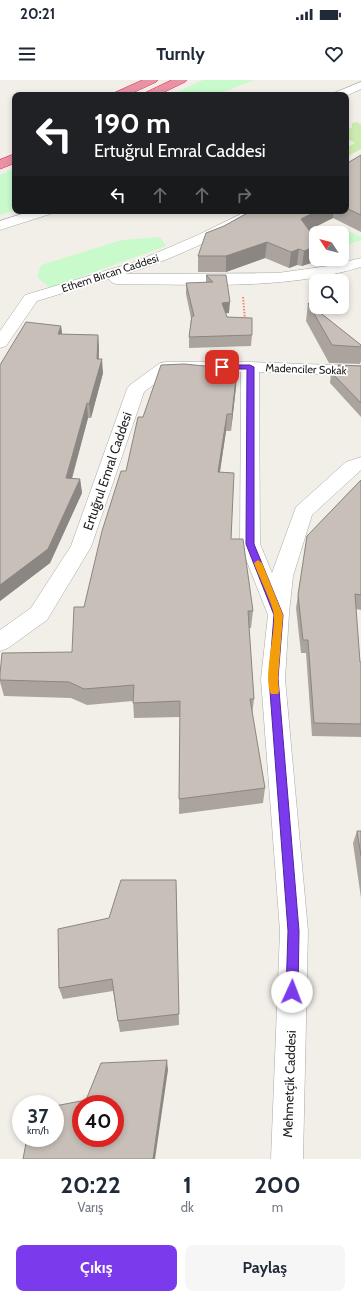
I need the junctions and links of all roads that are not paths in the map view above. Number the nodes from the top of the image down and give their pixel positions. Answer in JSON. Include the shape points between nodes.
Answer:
{"nodes":[{"id":1,"x":152,"y":80,"type":"edge"},
{"id":2,"x":181,"y":80,"type":"edge"},
{"id":3,"x":361,"y":85,"type":"edge"},
{"id":4,"x":125,"y":92,"type":"edge"},
{"id":5,"x":155,"y":92,"type":"edge"},
{"id":6,"x":345,"y":92,"type":"edge"},
{"id":7,"x":12,"y":159,"type":"edge"},
{"id":8,"x":0,"y":165,"type":"edge"},
{"id":9,"x":36,"y":214,"type":"edge"},
{"id":10,"x":252,"y":214,"type":"edge"},
{"id":11,"x":0,"y":226,"type":"edge"},
{"id":12,"x":361,"y":262,"type":"edge"},
{"id":13,"x":93,"y":279,"type":"junction"},
{"id":14,"x":0,"y":342,"type":"edge"},
{"id":15,"x":250,"y":367,"type":"junction"},
{"id":16,"x":361,"y":371,"type":"edge"},
{"id":17,"x":361,"y":463,"type":"edge"},
{"id":18,"x":279,"y":615,"type":"junction"},
{"id":19,"x":0,"y":642,"type":"edge"},
{"id":20,"x":286,"y":1159,"type":"edge"}],
"edges":[{"from":1,"to":4,"type":"highway"},
{"from":2,"to":5,"type":"highway"},
{"from":3,"to":6,"type":"street"},
{"from":7,"to":8,"type":"highway"},
{"from":9,"to":11,"type":"street"},
{"from":10,"to":13,"type":"street","name":"Ethem Bircan Caddesi","via":[[140,265]]},
{"from":12,"to":13,"type":"street","via":[[339,269],[294,277]]},
{"from":13,"to":14,"type":"street","name":"Ethem Bircan Caddesi","via":[[31,298]]},
{"from":15,"to":16,"type":"street","name":"Madenciler Sokak"},
{"from":15,"to":18,"type":"street","name":"Mehmetçik Caddesi","via":[[250,544]]},
{"from":15,"to":19,"type":"street","name":"Ertuğrul Emral Caddesi","via":[[166,367],[136,389],[81,546],[39,614]]},
{"from":17,"to":18,"type":"street","via":[[353,466],[303,512],[282,576]]},
{"from":18,"to":20,"type":"street","name":"Mehmetçik Caddesi","via":[[273,678],[294,931]]}]}
